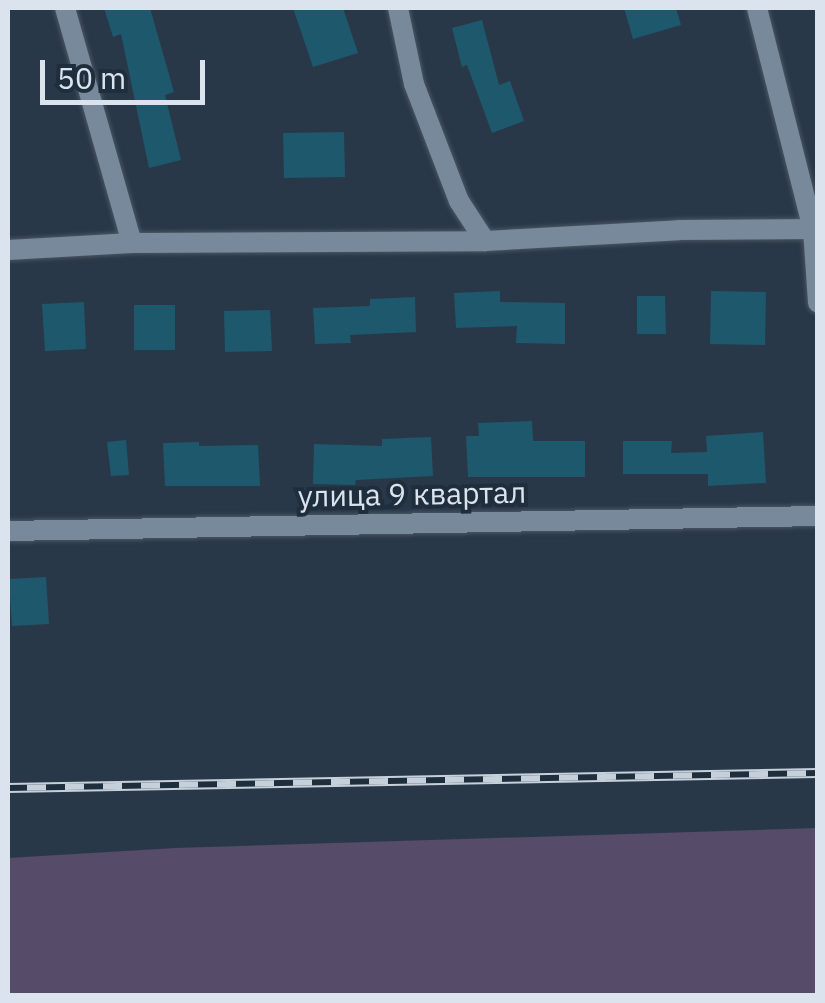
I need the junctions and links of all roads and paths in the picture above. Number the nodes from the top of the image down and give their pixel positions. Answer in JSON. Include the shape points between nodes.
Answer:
{"nodes":[{"id":1,"x":65,"y":8,"type":"edge"},
{"id":2,"x":398,"y":8,"type":"edge"},
{"id":3,"x":756,"y":8,"type":"edge"},
{"id":4,"x":816,"y":229,"type":"edge"},
{"id":5,"x":485,"y":240,"type":"junction"},
{"id":6,"x":132,"y":243,"type":"junction"},
{"id":7,"x":8,"y":250,"type":"edge"},
{"id":8,"x":818,"y":303,"type":"edge"},
{"id":9,"x":818,"y":516,"type":"edge"},
{"id":10,"x":8,"y":531,"type":"edge"}],
"edges":[{"from":1,"to":6,"type":"street"},
{"from":2,"to":5,"type":"street","via":[[414,84],[459,201]]},
{"from":3,"to":4,"type":"street"},
{"from":4,"to":5,"type":"street"},
{"from":4,"to":8,"type":"street"},
{"from":5,"to":6,"type":"street"},
{"from":6,"to":7,"type":"street"},
{"from":9,"to":10,"type":"street","name":"улица 9 квартал"}]}
